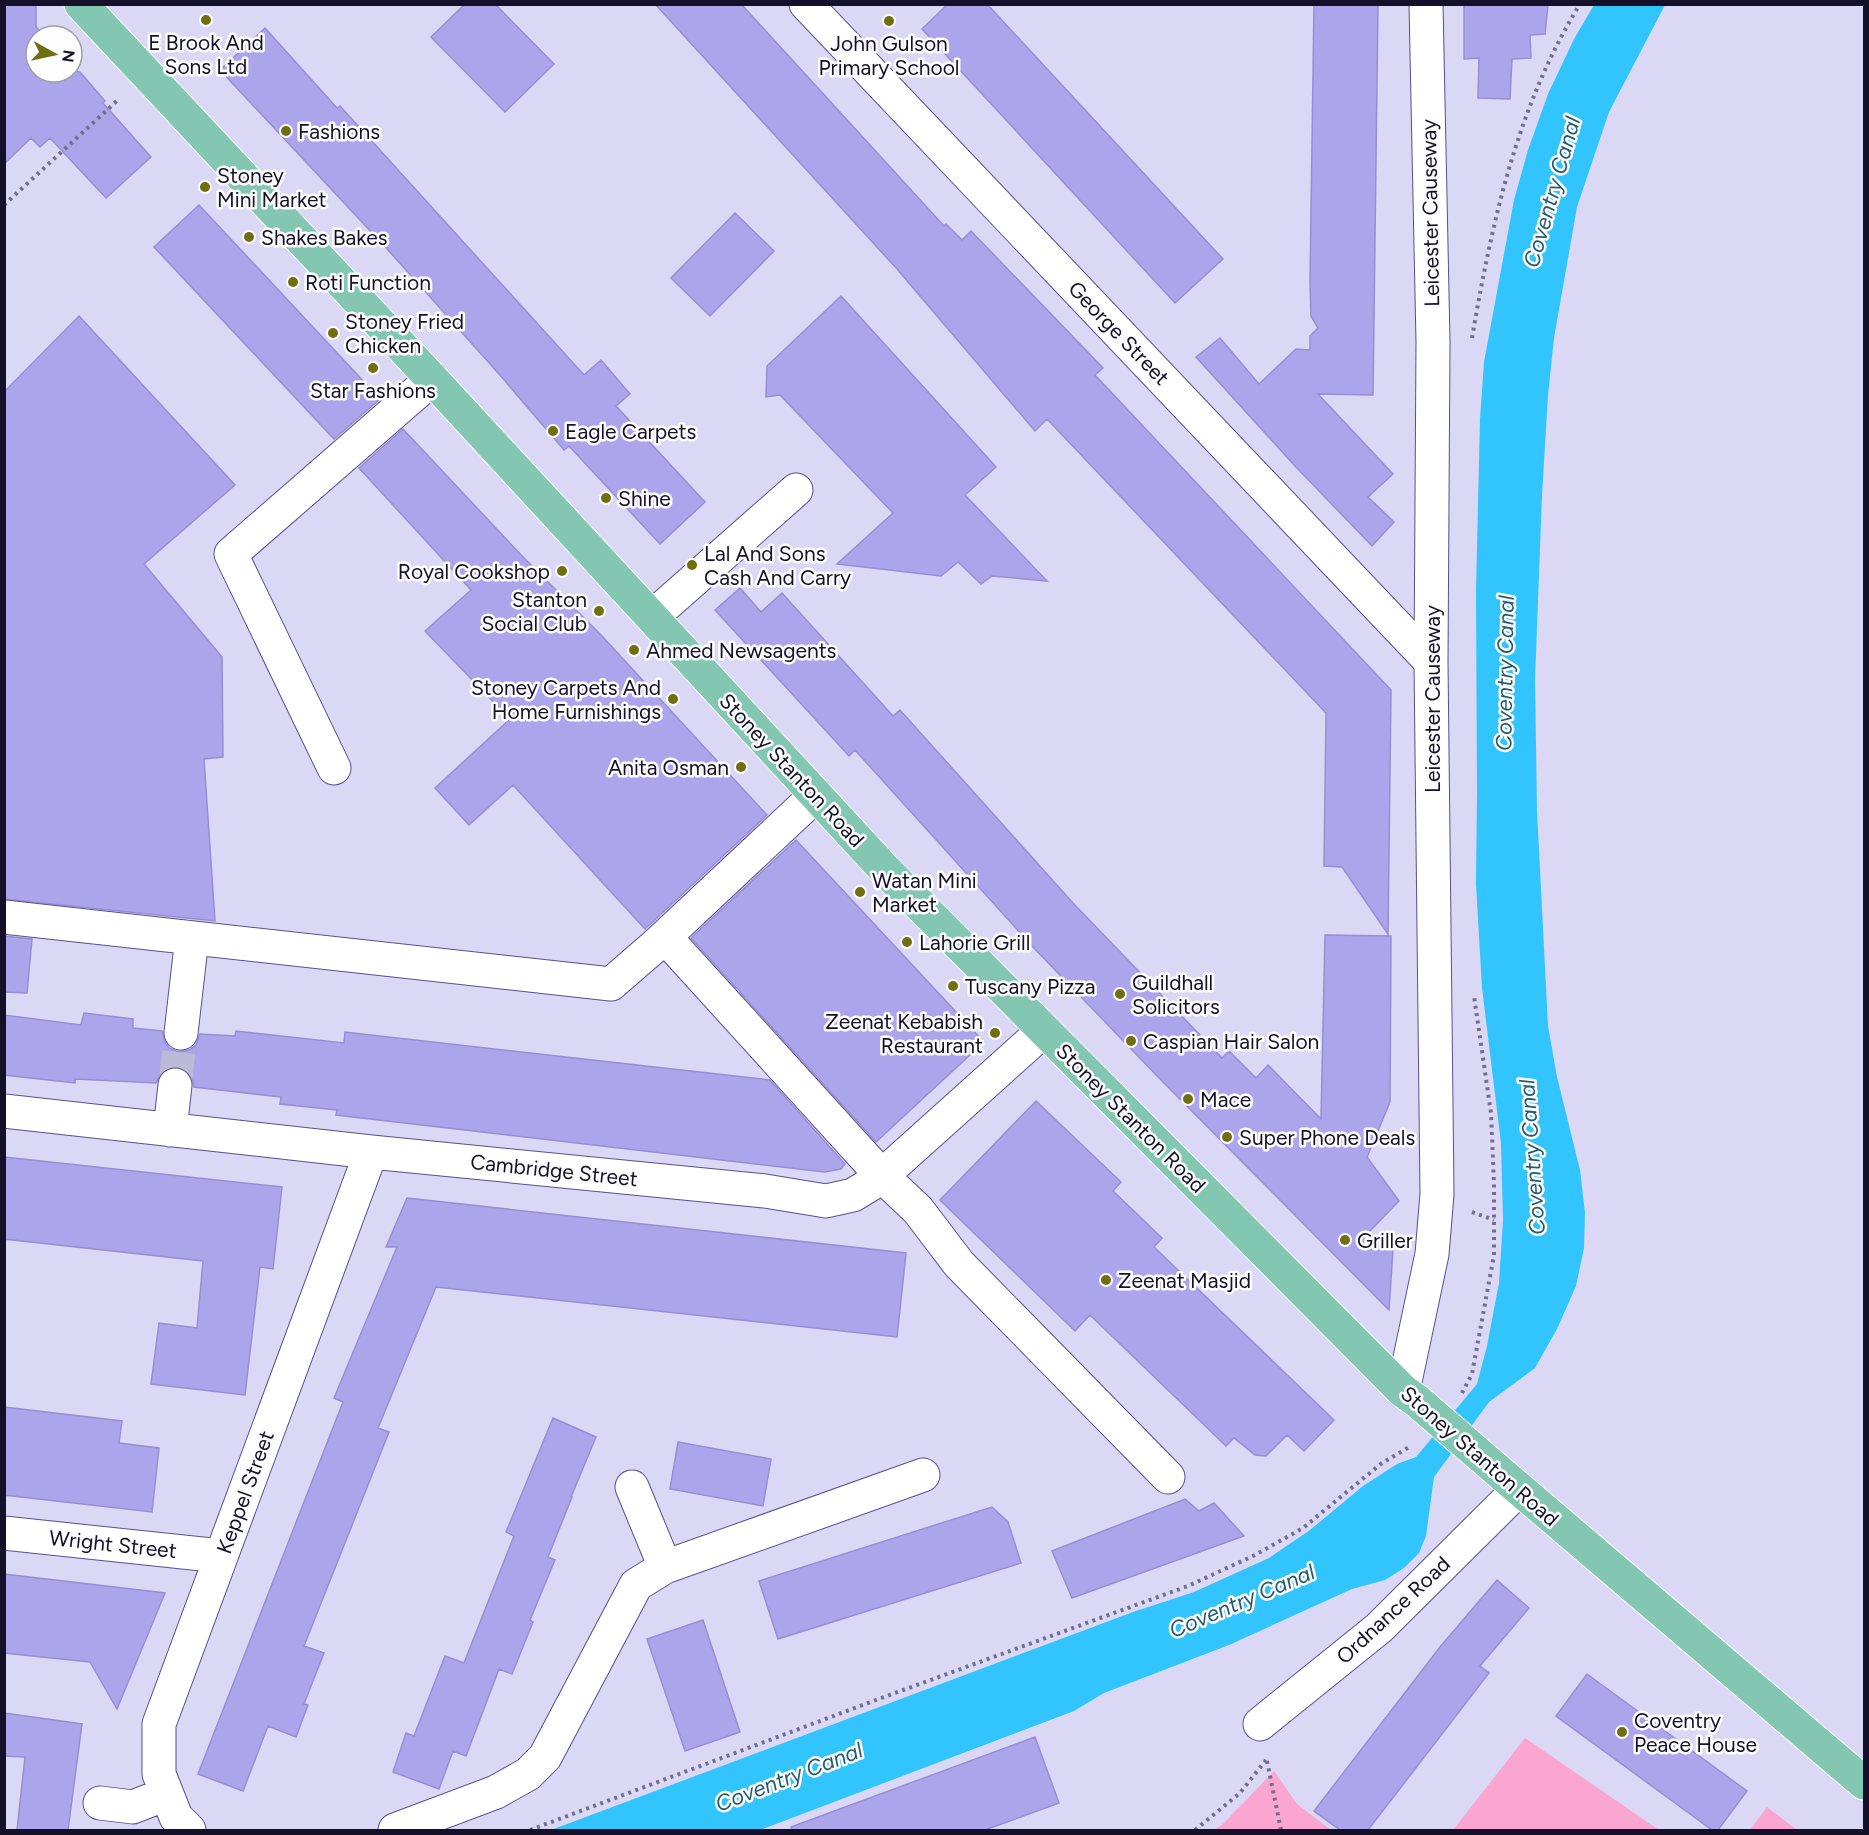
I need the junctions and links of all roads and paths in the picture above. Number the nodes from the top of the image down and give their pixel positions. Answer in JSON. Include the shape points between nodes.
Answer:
{"nodes":[{"id":1,"x":81,"y":4,"type":"edge"},
{"id":2,"x":806,"y":4,"type":"edge"},
{"id":3,"x":1426,"y":4,"type":"edge"},
{"id":4,"x":1580,"y":4,"type":"edge"},
{"id":5,"x":146,"y":74,"type":"junction"},
{"id":6,"x":4,"y":205,"type":"edge"},
{"id":7,"x":1471,"y":345,"type":"dead end"},
{"id":8,"x":432,"y":379,"type":"junction"},
{"id":9,"x":796,"y":490,"type":"dead end"},
{"id":10,"x":652,"y":617,"type":"junction"},
{"id":11,"x":1431,"y":662,"type":"junction"},
{"id":12,"x":334,"y":768,"type":"dead end"},
{"id":13,"x":816,"y":795,"type":"junction"},
{"id":14,"x":4,"y":917,"type":"edge"},
{"id":15,"x":665,"y":937,"type":"junction"},
{"id":16,"x":190,"y":955,"type":"dead end"},
{"id":17,"x":1473,"y":987,"type":"dead end"},
{"id":18,"x":1043,"y":1031,"type":"junction"},
{"id":19,"x":181,"y":1033,"type":"tunnel mouth"},
{"id":20,"x":175,"y":1085,"type":"tunnel mouth"},
{"id":21,"x":4,"y":1112,"type":"edge"},
{"id":22,"x":170,"y":1130,"type":"junction"},
{"id":23,"x":371,"y":1152,"type":"junction"},
{"id":24,"x":882,"y":1176,"type":"junction"},
{"id":25,"x":1410,"y":1396,"type":"junction"},
{"id":26,"x":1455,"y":1401,"type":"dead end"},
{"id":27,"x":1420,"y":1442,"type":"dead end"},
{"id":28,"x":923,"y":1475,"type":"dead end"},
{"id":29,"x":1168,"y":1477,"type":"dead end"},
{"id":30,"x":1512,"y":1482,"type":"junction"},
{"id":31,"x":632,"y":1487,"type":"dead end"},
{"id":32,"x":4,"y":1533,"type":"edge"},
{"id":33,"x":221,"y":1556,"type":"junction"},
{"id":34,"x":665,"y":1567,"type":"junction"},
{"id":35,"x":1260,"y":1724,"type":"joint"},
{"id":36,"x":1267,"y":1761,"type":"junction"},
{"id":37,"x":1864,"y":1783,"type":"edge"},
{"id":38,"x":166,"y":1794,"type":"junction"},
{"id":39,"x":100,"y":1803,"type":"dead end"},
{"id":40,"x":189,"y":1830,"type":"edge"},
{"id":41,"x":395,"y":1830,"type":"edge"},
{"id":42,"x":530,"y":1830,"type":"edge"},
{"id":43,"x":1195,"y":1830,"type":"edge"},
{"id":44,"x":1281,"y":1830,"type":"edge"}],
"edges":[{"from":1,"to":5,"type":"main road","name":"Stoney Stanton Road"},
{"from":2,"to":11,"type":"street","name":"George Street"},
{"from":3,"to":11,"type":"street","name":"Leicester Causeway","via":[[1433,342]]},
{"from":4,"to":7,"type":"path","via":[[1530,103],[1503,185]]},
{"from":5,"to":6,"type":"path"},
{"from":5,"to":8,"type":"main road","name":"Stoney Stanton Road"},
{"from":8,"to":10,"type":"main road","name":"Stoney Stanton Road"},
{"from":8,"to":12,"type":"street","via":[[231,554]]},
{"from":9,"to":10,"type":"street"},
{"from":10,"to":13,"type":"main road","name":"Stoney Stanton Road"},
{"from":11,"to":25,"type":"street","name":"Leicester Causeway","via":[[1437,1200]]},
{"from":13,"to":15,"type":"street"},
{"from":13,"to":18,"type":"main road","name":"Stoney Stanton Road"},
{"from":14,"to":15,"type":"street","via":[[611,984]]},
{"from":15,"to":24,"type":"street"},
{"from":16,"to":19,"type":"street"},
{"from":17,"to":26,"type":"path","via":[[1491,1113],[1494,1256],[1472,1374]]},
{"from":18,"to":24,"type":"street","name":"Cambridge Street"},
{"from":18,"to":25,"type":"main road","name":"Stoney Stanton Road"},
{"from":20,"to":22,"type":"street"},
{"from":21,"to":22,"type":"street","name":"Cambridge Street"},
{"from":22,"to":23,"type":"street","name":"Cambridge Street"},
{"from":23,"to":24,"type":"street","name":"Cambridge Street","via":[[765,1191],[826,1201],[853,1195]]},
{"from":23,"to":33,"type":"street","name":"Keppel Street"},
{"from":24,"to":29,"type":"street","via":[[918,1210],[959,1264]]},
{"from":25,"to":30,"type":"main road","name":"Stoney Stanton Road","bridge":true},
{"from":27,"to":42,"type":"path","via":[[1382,1463],[1303,1528],[1188,1586]]},
{"from":28,"to":34,"type":"street"},
{"from":30,"to":35,"type":"street","name":"Ordnance Road","via":[[1379,1628]]},
{"from":30,"to":37,"type":"main road","name":"Stoney Stanton Road"},
{"from":31,"to":34,"type":"street"},
{"from":32,"to":33,"type":"street","name":"Wright Street"},
{"from":33,"to":38,"type":"street","name":"Keppel Street","via":[[159,1724],[159,1774]]},
{"from":34,"to":41,"type":"street","via":[[636,1585],[545,1757],[528,1774],[496,1792]]},
{"from":35,"to":36,"type":"path"},
{"from":36,"to":43,"type":"path","via":[[1240,1793]]},
{"from":36,"to":44,"type":"path"},
{"from":38,"to":39,"type":"street","via":[[133,1807]]},
{"from":38,"to":40,"type":"street","name":"Keppel Street","via":[[176,1817]]}]}
